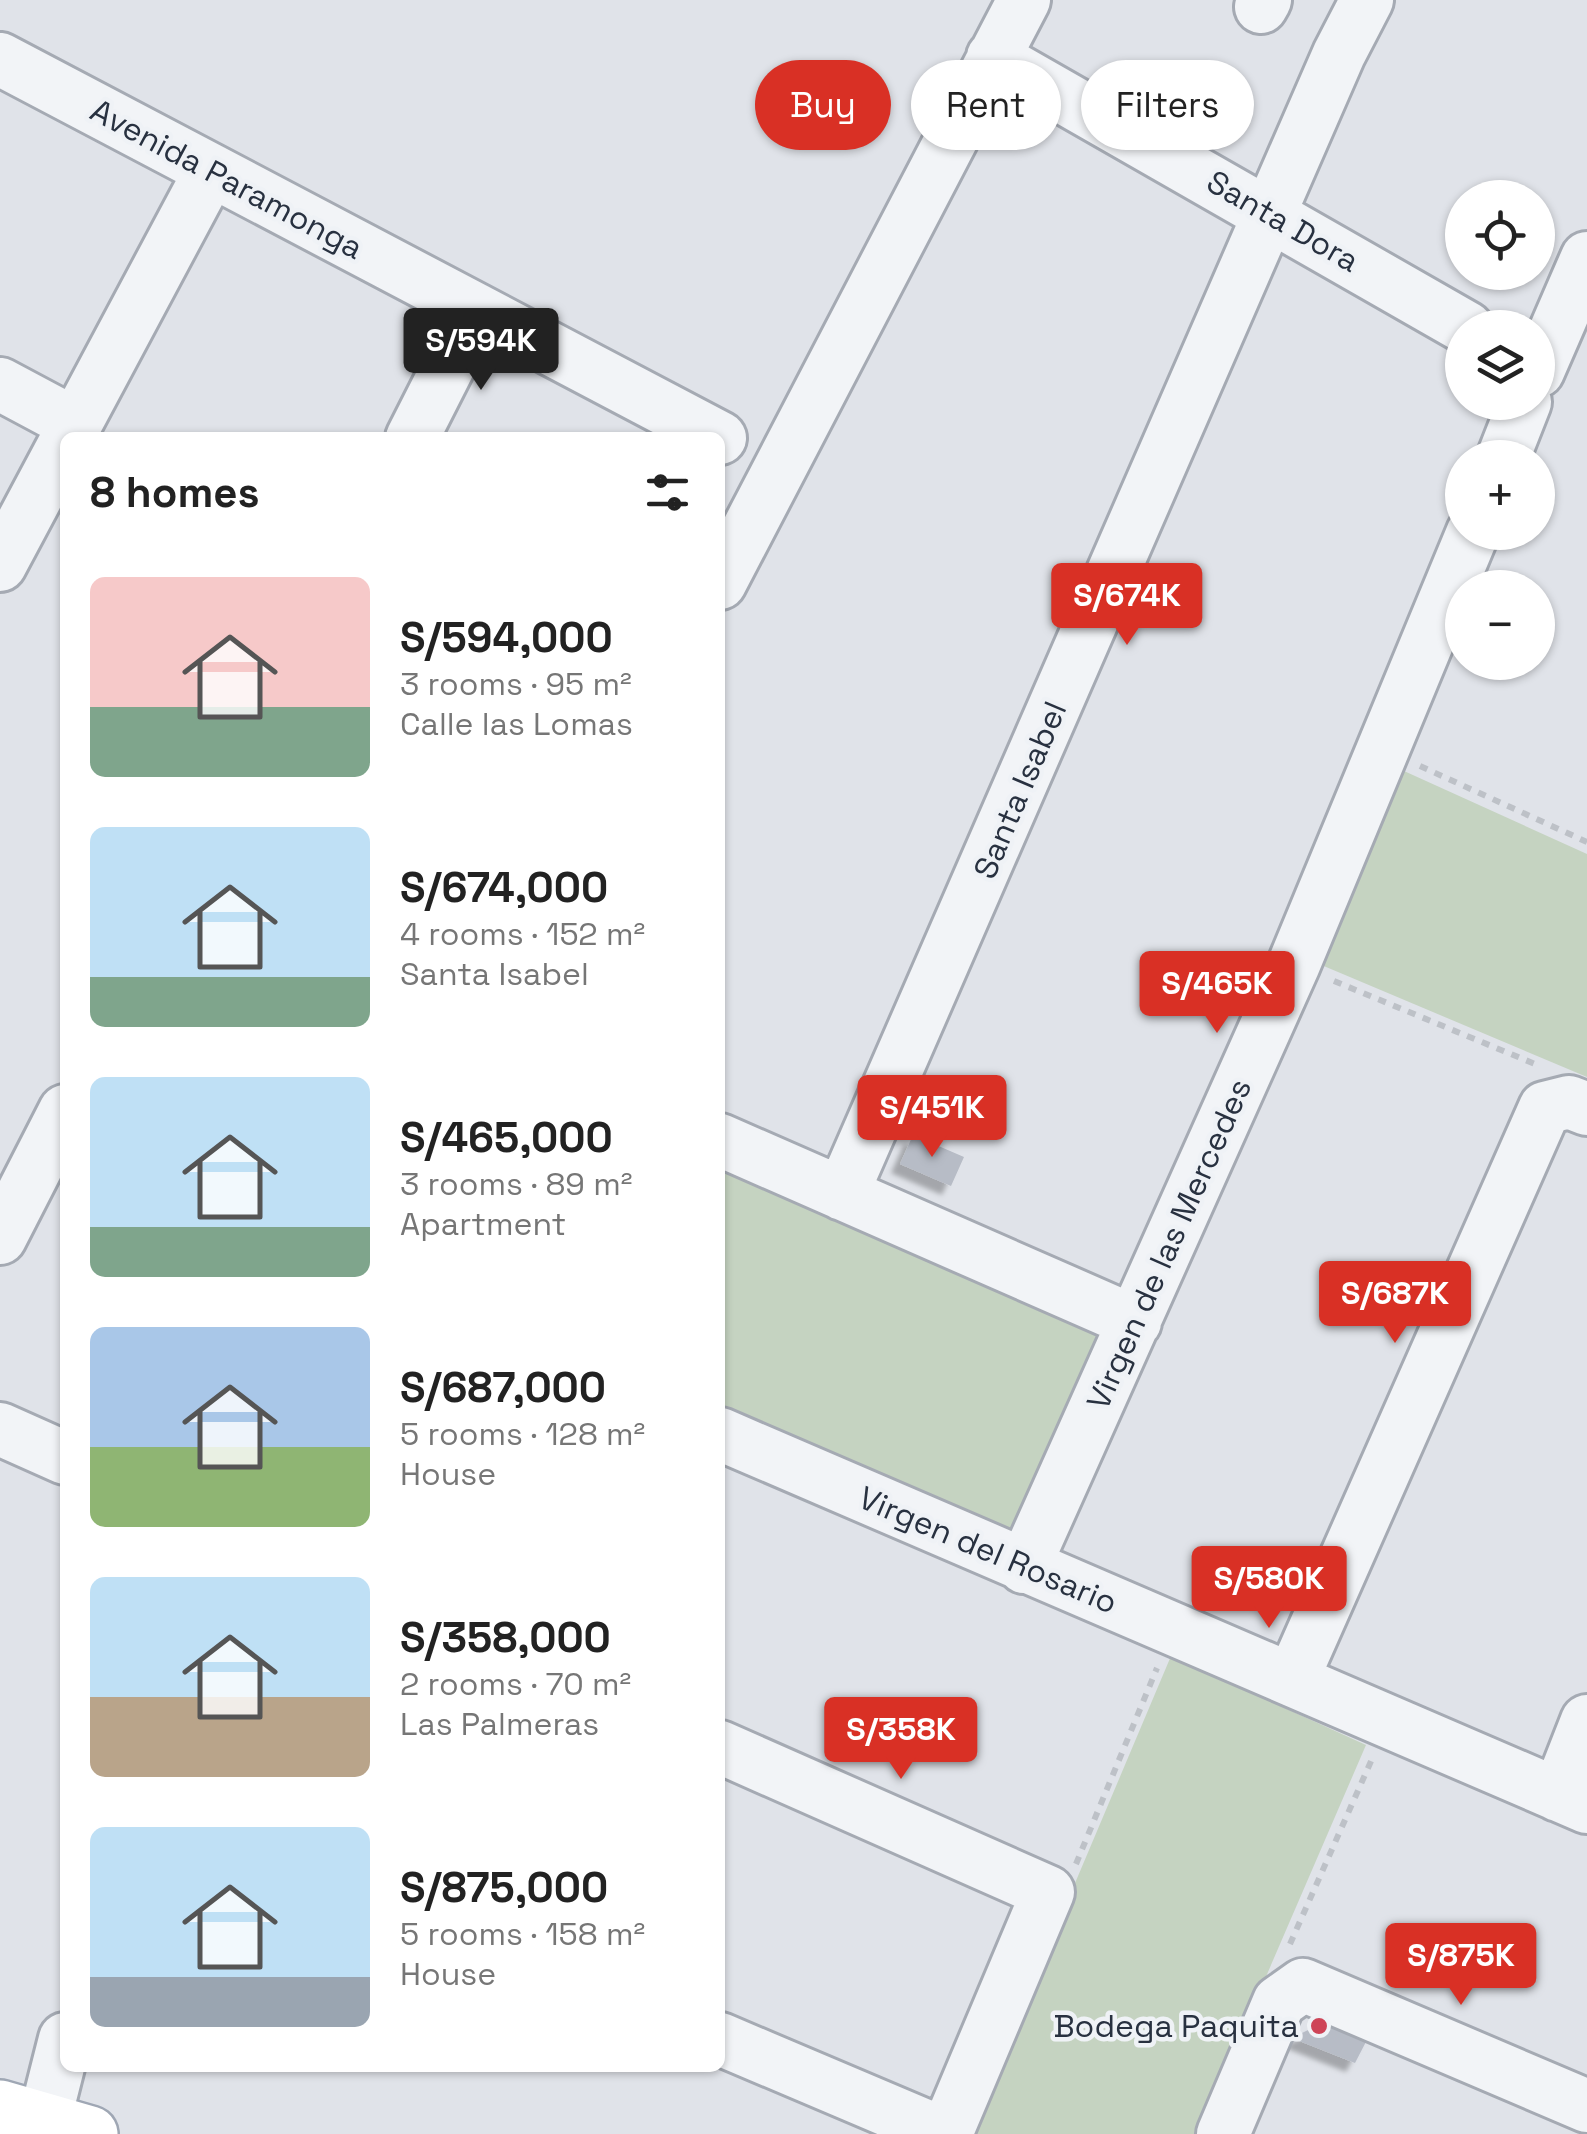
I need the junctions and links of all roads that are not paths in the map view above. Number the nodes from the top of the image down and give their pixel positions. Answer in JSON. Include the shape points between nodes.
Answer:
{"nodes":[{"id":1,"x":1024,"y":0,"type":"edge"},
{"id":2,"x":1367,"y":0,"type":"edge"},
{"id":3,"x":993,"y":57,"type":"junction"},
{"id":4,"x":0,"y":59,"type":"edge"},
{"id":5,"x":211,"y":170,"type":"junction"},
{"id":6,"x":1270,"y":214,"type":"junction"},
{"id":7,"x":1587,"y":258,"type":"edge"},
{"id":8,"x":477,"y":310,"type":"junction"},
{"id":9,"x":1445,"y":315,"type":"edge"},
{"id":10,"x":1555,"y":330,"type":"edge"},
{"id":11,"x":0,"y":384,"type":"edge"},
{"id":12,"x":65,"y":432,"type":"edge"},
{"id":13,"x":71,"y":432,"type":"edge"},
{"id":14,"x":415,"y":432,"type":"edge"},
{"id":15,"x":709,"y":432,"type":"edge"},
{"id":16,"x":725,"y":441,"type":"edge"},
{"id":17,"x":60,"y":452,"type":"edge"},
{"id":18,"x":777,"y":468,"type":"junction"},
{"id":19,"x":1466,"y":550,"type":"edge"},
{"id":20,"x":0,"y":565,"type":"edge"},
{"id":21,"x":725,"y":573,"type":"edge"},
{"id":22,"x":1561,"y":1096,"type":"edge"},
{"id":23,"x":60,"y":1122,"type":"edge"},
{"id":24,"x":725,"y":1142,"type":"edge"},
{"id":25,"x":842,"y":1194,"type":"junction"},
{"id":26,"x":0,"y":1238,"type":"edge"},
{"id":27,"x":1135,"y":1322,"type":"junction"},
{"id":28,"x":0,"y":1429,"type":"edge"},
{"id":29,"x":725,"y":1436,"type":"edge"},
{"id":30,"x":60,"y":1456,"type":"edge"},
{"id":31,"x":1024,"y":1567,"type":"junction"},
{"id":32,"x":1292,"y":1680,"type":"junction"},
{"id":33,"x":1587,"y":1720,"type":"edge"},
{"id":34,"x":725,"y":1749,"type":"edge"},
{"id":35,"x":1572,"y":1801,"type":"edge"},
{"id":36,"x":725,"y":2041,"type":"edge"},
{"id":37,"x":60,"y":2059,"type":"edge"},
{"id":38,"x":1587,"y":2106,"type":"edge"},
{"id":39,"x":44,"y":2124,"type":"edge"},
{"id":40,"x":945,"y":2134,"type":"edge"},
{"id":41,"x":1223,"y":2134,"type":"edge"}],
"edges":[{"from":1,"to":3,"type":"street"},
{"from":2,"to":6,"type":"street","name":"Santa Isabel"},
{"from":3,"to":6,"type":"street","name":"Santa Dora"},
{"from":3,"to":18,"type":"street"},
{"from":4,"to":5,"type":"street","name":"Avenida Paramonga"},
{"from":5,"to":8,"type":"street","name":"Avenida Paramonga"},
{"from":5,"to":13,"type":"street"},
{"from":6,"to":9,"type":"street","name":"Santa Dora"},
{"from":6,"to":25,"type":"street","name":"Santa Isabel"},
{"from":7,"to":10,"type":"street"},
{"from":8,"to":14,"type":"street"},
{"from":8,"to":15,"type":"street","name":"Avenida Paramonga"},
{"from":11,"to":12,"type":"street"},
{"from":16,"to":18,"type":"street","name":"Avenida Paramonga"},
{"from":17,"to":20,"type":"street"},
{"from":18,"to":21,"type":"street"},
{"from":19,"to":27,"type":"street","name":"Virgen de las Mercedes","via":[[1386,751]]},
{"from":22,"to":32,"type":"street"},
{"from":23,"to":26,"type":"street"},
{"from":24,"to":25,"type":"street"},
{"from":25,"to":27,"type":"street"},
{"from":27,"to":31,"type":"street","name":"Virgen de las Mercedes"},
{"from":28,"to":30,"type":"street"},
{"from":29,"to":31,"type":"street","name":"Virgen del Rosario"},
{"from":31,"to":32,"type":"street","name":"Virgen del Rosario"},
{"from":32,"to":35,"type":"street","name":"Virgen del Rosario"},
{"from":33,"to":35,"type":"street"},
{"from":34,"to":40,"type":"street","via":[[1048,1892]]},
{"from":36,"to":40,"type":"street"},
{"from":37,"to":39,"type":"street"},
{"from":38,"to":41,"type":"street","via":[[1302,1985],[1278,2002]]}]}
